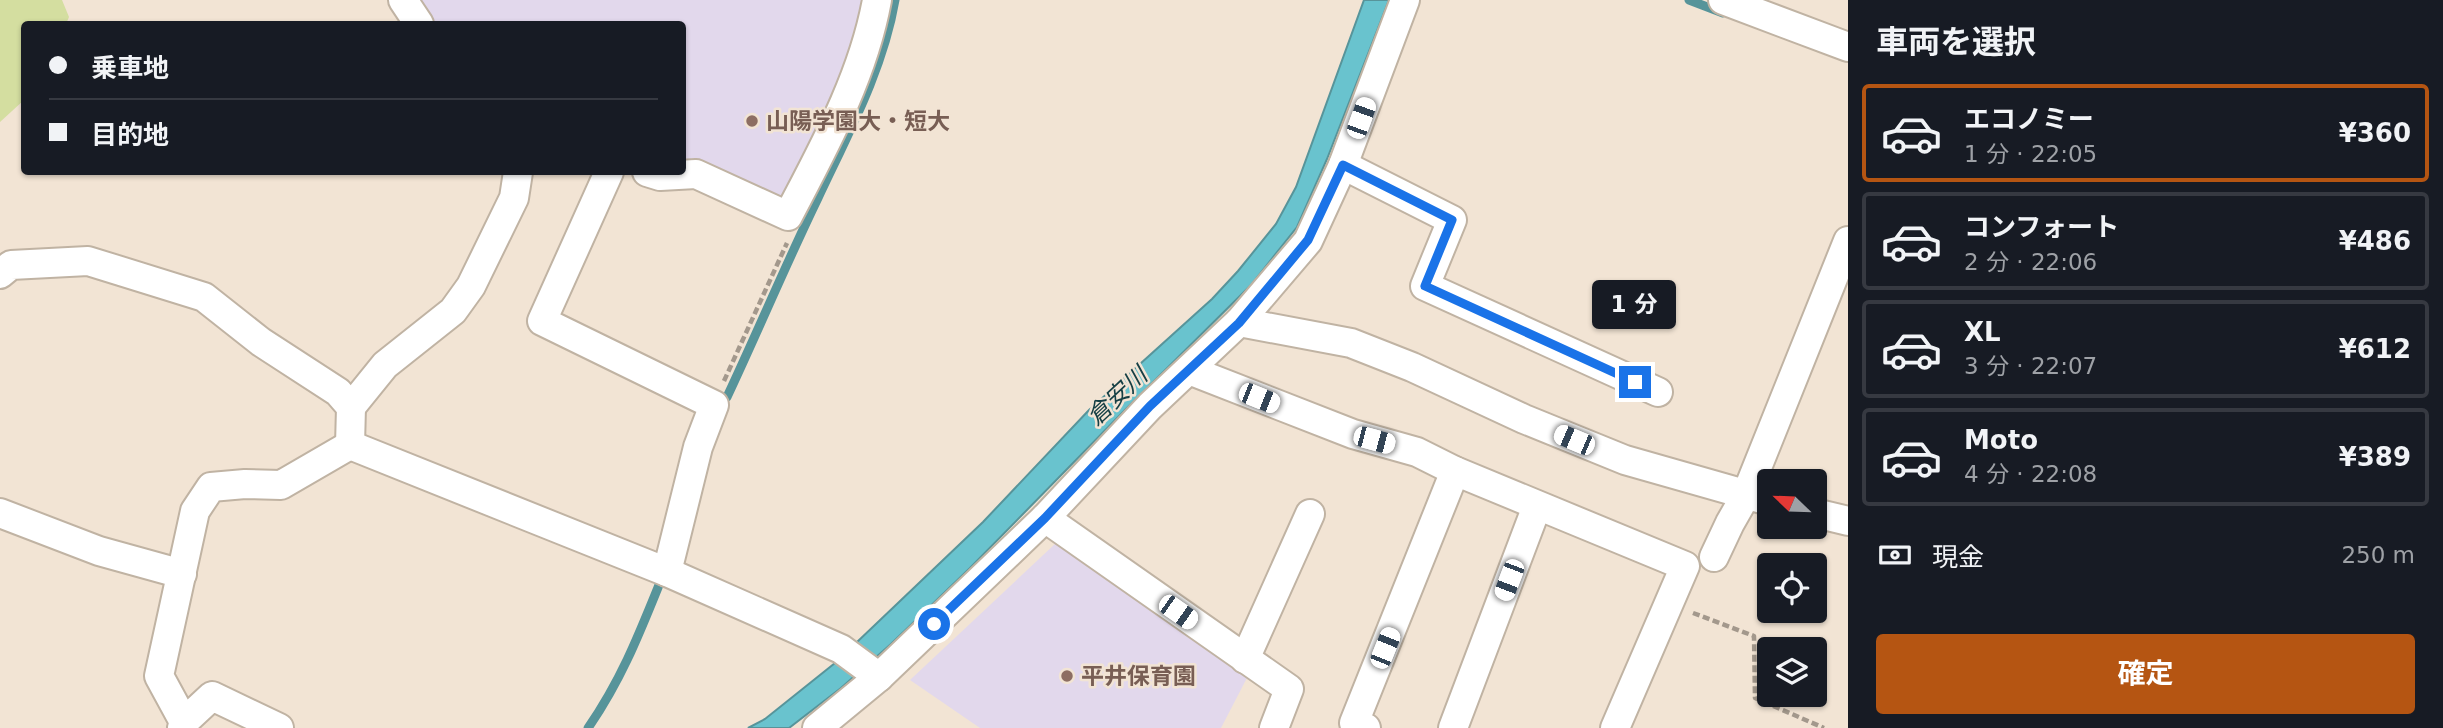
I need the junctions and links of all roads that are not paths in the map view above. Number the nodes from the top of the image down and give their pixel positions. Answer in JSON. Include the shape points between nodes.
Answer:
{"nodes":[{"id":1,"x":403,"y":0,"type":"edge"},
{"id":2,"x":877,"y":0,"type":"edge"},
{"id":3,"x":1405,"y":0,"type":"edge"},
{"id":4,"x":1723,"y":0,"type":"edge"},
{"id":5,"x":417,"y":21,"type":"edge"},
{"id":6,"x":1848,"y":47,"type":"edge"},
{"id":7,"x":1343,"y":165,"type":"junction"},
{"id":8,"x":518,"y":175,"type":"edge"},
{"id":9,"x":608,"y":175,"type":"edge"},
{"id":10,"x":657,"y":175,"type":"edge"},
{"id":11,"x":678,"y":175,"type":"edge"},
{"id":12,"x":686,"y":175,"type":"edge"},
{"id":13,"x":1848,"y":241,"type":"edge"},
{"id":14,"x":0,"y":274,"type":"edge"},
{"id":15,"x":1239,"y":323,"type":"junction"},
{"id":16,"x":1188,"y":370,"type":"junction"},
{"id":17,"x":1658,"y":392,"type":"dead end"},
{"id":18,"x":351,"y":407,"type":"junction"},
{"id":19,"x":350,"y":445,"type":"junction"},
{"id":20,"x":1768,"y":469,"type":"edge"},
{"id":21,"x":1455,"y":471,"type":"junction"},
{"id":22,"x":1757,"y":498,"type":"edge"},
{"id":23,"x":1757,"y":499,"type":"edge"},
{"id":24,"x":1537,"y":506,"type":"junction"},
{"id":25,"x":0,"y":513,"type":"edge"},
{"id":26,"x":1310,"y":514,"type":"dead end"},
{"id":27,"x":1827,"y":516,"type":"edge"},
{"id":28,"x":1045,"y":518,"type":"junction"},
{"id":29,"x":1848,"y":521,"type":"edge"},
{"id":30,"x":1714,"y":557,"type":"dead end"},
{"id":31,"x":667,"y":572,"type":"junction"},
{"id":32,"x":181,"y":574,"type":"junction"},
{"id":33,"x":1245,"y":659,"type":"junction"},
{"id":34,"x":874,"y":673,"type":"junction"},
{"id":35,"x":183,"y":725,"type":"edge"},
{"id":36,"x":279,"y":728,"type":"edge"},
{"id":37,"x":817,"y":728,"type":"edge"},
{"id":38,"x":1274,"y":728,"type":"edge"},
{"id":39,"x":1366,"y":728,"type":"edge"},
{"id":40,"x":1453,"y":728,"type":"edge"},
{"id":41,"x":1615,"y":728,"type":"edge"}],
"edges":[{"from":1,"to":5,"type":"street"},
{"from":2,"to":12,"type":"street","via":[[865,51],[835,125],[788,216],[696,174]]},
{"from":3,"to":7,"type":"street"},
{"from":4,"to":6,"type":"street"},
{"from":7,"to":15,"type":"street","via":[[1308,240]]},
{"from":7,"to":17,"type":"street","via":[[1452,220],[1425,286]]},
{"from":8,"to":18,"type":"street","via":[[513,198],[471,286],[453,311],[385,365]]},
{"from":9,"to":31,"type":"street","via":[[542,321],[714,405],[698,447]]},
{"from":10,"to":11,"type":"street"},
{"from":13,"to":20,"type":"street"},
{"from":14,"to":18,"type":"street","via":[[11,265],[88,261],[204,297],[261,342],[338,392]]},
{"from":15,"to":16,"type":"street"},
{"from":15,"to":22,"type":"street","via":[[1351,343],[1625,460]]},
{"from":16,"to":21,"type":"street","via":[[1353,434],[1418,452]]},
{"from":16,"to":28,"type":"street"},
{"from":18,"to":19,"type":"street"},
{"from":19,"to":31,"type":"street"},
{"from":19,"to":32,"type":"street","via":[[281,485],[211,487],[195,511]]},
{"from":21,"to":24,"type":"street"},
{"from":21,"to":39,"type":"street","via":[[1354,723]]},
{"from":23,"to":30,"type":"street","via":[[1730,523]]},
{"from":24,"to":40,"type":"street"},
{"from":24,"to":41,"type":"street","via":[[1685,566]]},
{"from":25,"to":32,"type":"street","via":[[99,551]]},
{"from":26,"to":33,"type":"street"},
{"from":27,"to":29,"type":"street"},
{"from":28,"to":33,"type":"street"},
{"from":28,"to":34,"type":"street"},
{"from":31,"to":34,"type":"street","via":[[841,649]]},
{"from":32,"to":35,"type":"street","via":[[159,676]]},
{"from":33,"to":38,"type":"street","via":[[1289,689]]},
{"from":34,"to":37,"type":"street"},
{"from":35,"to":36,"type":"street","via":[[212,696]]}]}
